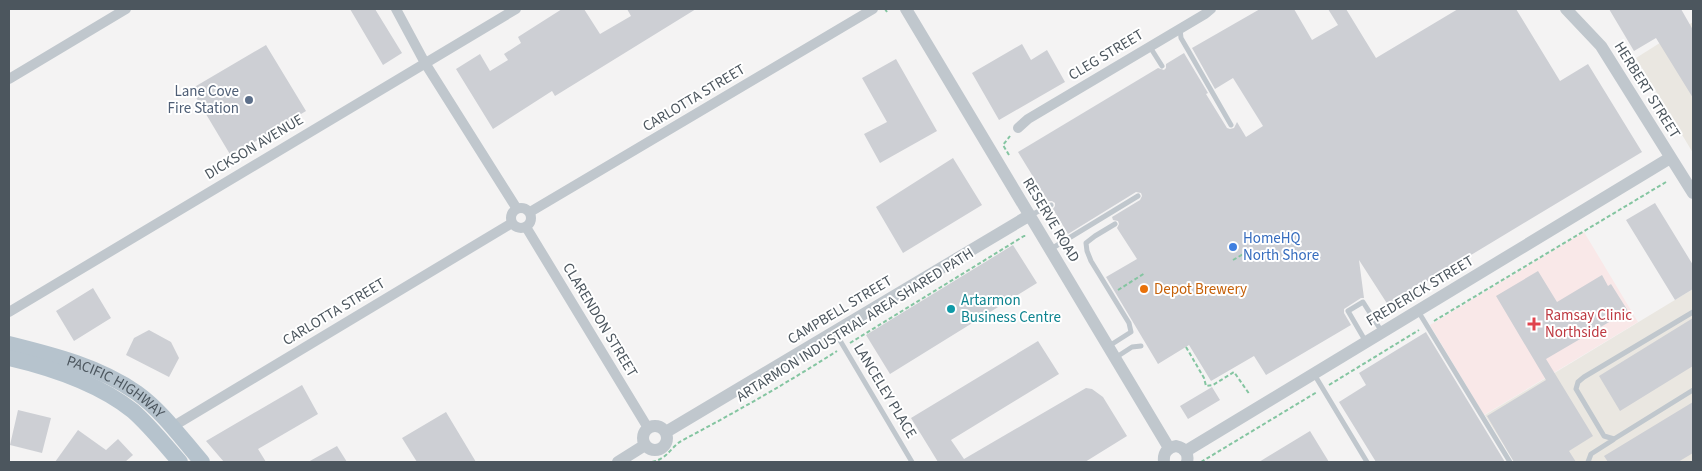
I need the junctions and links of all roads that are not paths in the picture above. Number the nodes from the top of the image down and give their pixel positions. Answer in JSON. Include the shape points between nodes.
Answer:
{"nodes":[{"id":1,"x":126,"y":9,"type":"edge"},
{"id":2,"x":396,"y":9,"type":"edge"},
{"id":3,"x":516,"y":9,"type":"edge"},
{"id":4,"x":873,"y":9,"type":"edge"},
{"id":5,"x":906,"y":9,"type":"edge"},
{"id":6,"x":1211,"y":9,"type":"edge"},
{"id":7,"x":1566,"y":9,"type":"edge"},
{"id":8,"x":1180,"y":29,"type":"junction"},
{"id":9,"x":1150,"y":47,"type":"junction"},
{"id":10,"x":425,"y":63,"type":"junction"},
{"id":11,"x":1162,"y":66,"type":"dead end"},
{"id":12,"x":9,"y":79,"type":"edge"},
{"id":13,"x":1231,"y":125,"type":"dead end"},
{"id":14,"x":1018,"y":128,"type":"dead end"},
{"id":15,"x":1670,"y":158,"type":"junction"},
{"id":16,"x":1693,"y":193,"type":"edge"},
{"id":17,"x":1138,"y":196,"type":"dead end"},
{"id":18,"x":1051,"y":206,"type":"dead end"},
{"id":19,"x":517,"y":209,"type":"junction"},
{"id":20,"x":530,"y":212,"type":"junction"},
{"id":21,"x":1030,"y":215,"type":"junction"},
{"id":22,"x":512,"y":223,"type":"junction"},
{"id":23,"x":1116,"y":224,"type":"dead end"},
{"id":24,"x":526,"y":227,"type":"junction"},
{"id":25,"x":1050,"y":249,"type":"junction"},
{"id":26,"x":1418,"y":311,"type":"junction"},
{"id":27,"x":9,"y":312,"type":"edge"},
{"id":28,"x":1693,"y":312,"type":"edge"},
{"id":29,"x":835,"y":332,"type":"junction"},
{"id":30,"x":1382,"y":332,"type":"junction"},
{"id":31,"x":1366,"y":342,"type":"junction"},
{"id":32,"x":9,"y":344,"type":"edge"},
{"id":33,"x":1141,"y":346,"type":"dead end"},
{"id":34,"x":1108,"y":347,"type":"junction"},
{"id":35,"x":9,"y":358,"type":"edge"},
{"id":36,"x":1116,"y":358,"type":"junction"},
{"id":37,"x":1314,"y":374,"type":"junction"},
{"id":38,"x":1693,"y":390,"type":"edge"},
{"id":39,"x":172,"y":427,"type":"junction"},
{"id":40,"x":648,"y":428,"type":"junction"},
{"id":41,"x":666,"y":432,"type":"junction"},
{"id":42,"x":1614,"y":439,"type":"junction"},
{"id":43,"x":645,"y":445,"type":"junction"},
{"id":44,"x":1169,"y":448,"type":"junction"},
{"id":45,"x":1186,"y":457,"type":"edge"},
{"id":46,"x":180,"y":462,"type":"edge"},
{"id":47,"x":202,"y":462,"type":"edge"},
{"id":48,"x":618,"y":462,"type":"edge"},
{"id":49,"x":912,"y":462,"type":"edge"},
{"id":50,"x":1164,"y":462,"type":"edge"},
{"id":51,"x":1367,"y":462,"type":"edge"},
{"id":52,"x":1510,"y":462,"type":"edge"},
{"id":53,"x":1588,"y":462,"type":"edge"}],
"edges":[{"from":1,"to":12,"type":"street"},
{"from":2,"to":10,"type":"street"},
{"from":3,"to":10,"type":"street","name":"DICKSON AVENUE"},
{"from":4,"to":20,"type":"street","name":"CARLOTTA STREET"},
{"from":5,"to":21,"type":"street","name":"RESERVE ROAD"},
{"from":6,"to":8,"type":"street","name":"CLEG STREET"},
{"from":7,"to":15,"type":"street","name":"HERBERT STREET","via":[[1601,46]]},
{"from":8,"to":9,"type":"street","name":"CLEG STREET"},
{"from":8,"to":13,"type":"lane","via":[[1181,38]]},
{"from":9,"to":11,"type":"lane"},
{"from":9,"to":14,"type":"street","name":"CLEG STREET"},
{"from":10,"to":19,"type":"street"},
{"from":10,"to":27,"type":"street","name":"DICKSON AVENUE"},
{"from":15,"to":16,"type":"street","name":"HERBERT STREET"},
{"from":15,"to":26,"type":"street","name":"FREDERICK STREET"},
{"from":17,"to":25,"type":"lane"},
{"from":18,"to":21,"type":"lane"},
{"from":19,"to":20,"type":"street","via":[[524,208]]},
{"from":19,"to":22,"type":"street","via":[[511,217]]},
{"from":20,"to":24,"type":"street","via":[[532,219]]},
{"from":21,"to":25,"type":"street","name":"RESERVE ROAD"},
{"from":21,"to":29,"type":"street","name":"CAMPBELL STREET"},
{"from":22,"to":24,"type":"street","via":[[518,228]]},
{"from":22,"to":39,"type":"street","name":"CARLOTTA STREET"},
{"from":23,"to":34,"type":"lane","via":[[1086,243],[1091,261],[1129,323],[1131,332]]},
{"from":24,"to":40,"type":"street","name":"CLARENDON STREET"},
{"from":25,"to":34,"type":"street","name":"RESERVE ROAD"},
{"from":26,"to":30,"type":"street","name":"FREDERICK STREET"},
{"from":26,"to":52,"type":"lane"},
{"from":28,"to":42,"type":"lane","via":[[1578,382],[1576,389],[1604,436]]},
{"from":29,"to":41,"type":"street","name":"CAMPBELL STREET"},
{"from":29,"to":49,"type":"lane","name":"LANCELEY PLACE"},
{"from":30,"to":31,"type":"street","name":"FREDERICK STREET"},
{"from":30,"to":31,"type":"lane","via":[[1363,302],[1348,311]]},
{"from":31,"to":37,"type":"street","name":"FREDERICK STREET"},
{"from":32,"to":39,"type":"main road","name":"PACIFIC HIGHWAY","via":[[68,359],[109,377],[144,399]]},
{"from":33,"to":36,"type":"lane","via":[[1132,347]]},
{"from":34,"to":36,"type":"street","name":"RESERVE ROAD"},
{"from":35,"to":46,"type":"main road","name":"PACIFIC HIGHWAY","via":[[54,371],[121,402]]},
{"from":36,"to":44,"type":"street","name":"RESERVE ROAD"},
{"from":37,"to":45,"type":"street","name":"FREDERICK STREET"},
{"from":37,"to":51,"type":"lane"},
{"from":38,"to":42,"type":"lane"},
{"from":39,"to":47,"type":"main road","name":"PACIFIC HIGHWAY"},
{"from":40,"to":41,"type":"street","via":[[660,426]]},
{"from":40,"to":43,"type":"street","via":[[643,438]]},
{"from":41,"to":43,"type":"street","via":[[666,444],[660,450],[652,450]]},
{"from":42,"to":53,"type":"lane","via":[[1591,454]]},
{"from":43,"to":48,"type":"street"},
{"from":44,"to":45,"type":"street","via":[[1176,446]]},
{"from":44,"to":50,"type":"street","via":[[1164,454]]}]}
